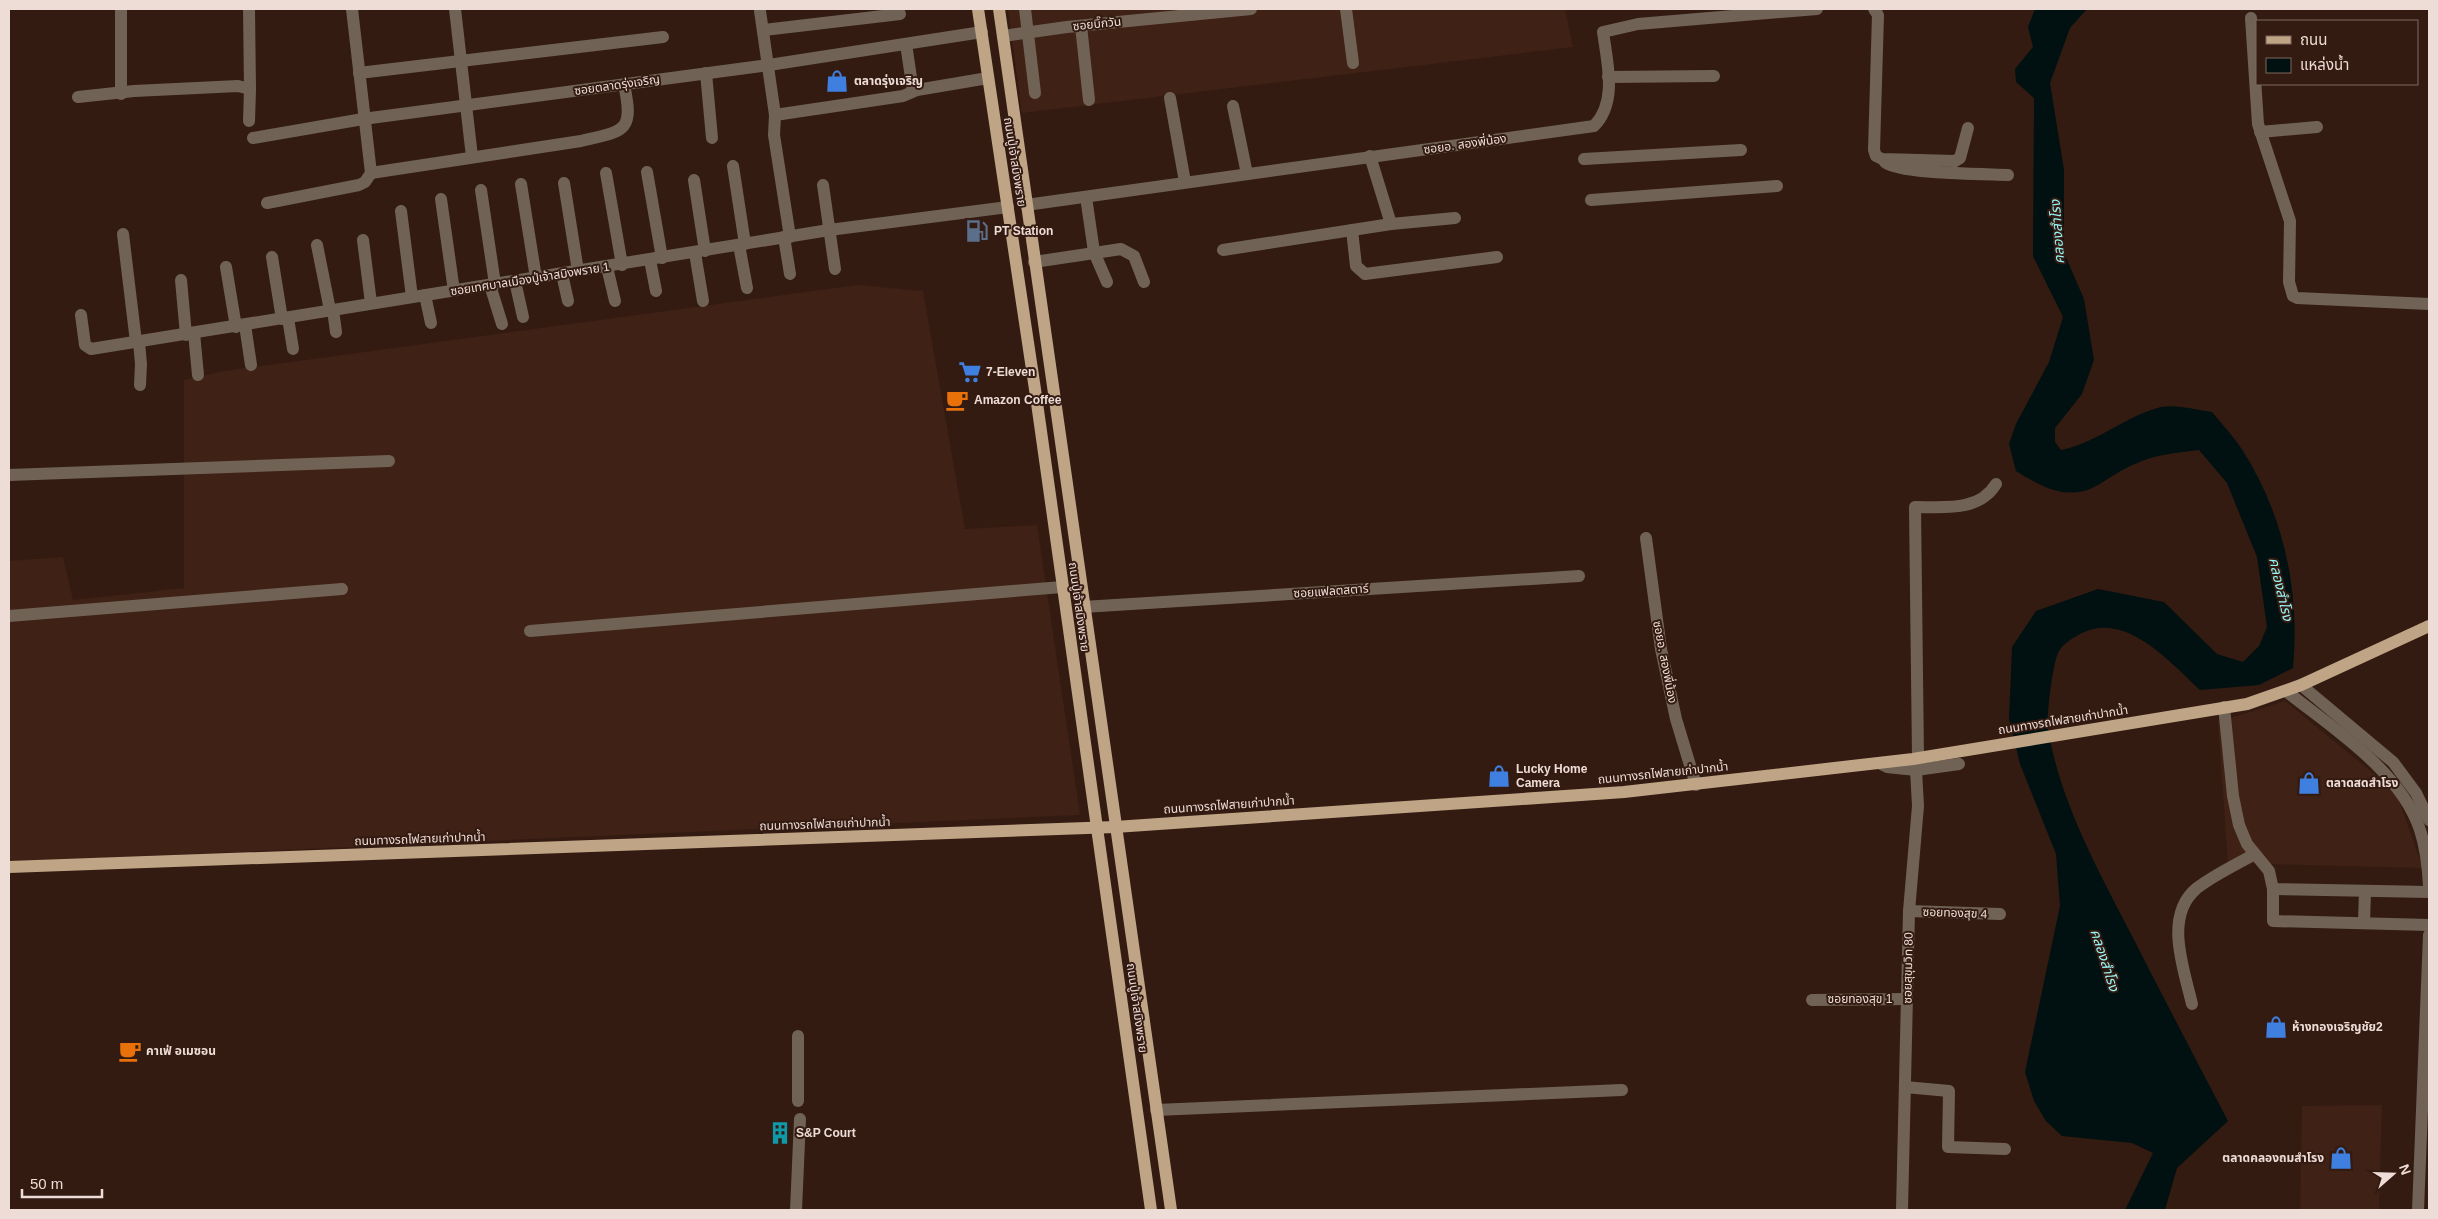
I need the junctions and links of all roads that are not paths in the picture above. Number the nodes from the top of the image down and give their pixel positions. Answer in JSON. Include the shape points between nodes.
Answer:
{"nodes":[{"id":1,"x":121,"y":9,"type":"edge"},
{"id":2,"x":248,"y":9,"type":"edge"},
{"id":3,"x":352,"y":9,"type":"edge"},
{"id":4,"x":455,"y":9,"type":"edge"},
{"id":5,"x":978,"y":9,"type":"edge"},
{"id":6,"x":999,"y":9,"type":"edge"},
{"id":7,"x":1024,"y":9,"type":"edge"},
{"id":8,"x":1251,"y":9,"type":"edge"},
{"id":9,"x":1346,"y":9,"type":"edge"},
{"id":10,"x":1817,"y":9,"type":"edge"},
{"id":11,"x":1874,"y":9,"type":"edge"},
{"id":12,"x":760,"y":11,"type":"dead end"},
{"id":13,"x":900,"y":14,"type":"dead end"},
{"id":14,"x":2251,"y":18,"type":"dead end"},
{"id":15,"x":1080,"y":26,"type":"junction"},
{"id":16,"x":764,"y":30,"type":"junction"},
{"id":17,"x":982,"y":32,"type":"junction"},
{"id":18,"x":1028,"y":33,"type":"junction"},
{"id":19,"x":1003,"y":36,"type":"junction"},
{"id":20,"x":664,"y":37,"type":"dead end"},
{"id":21,"x":906,"y":44,"type":"junction"},
{"id":22,"x":461,"y":62,"type":"junction"},
{"id":23,"x":1353,"y":63,"type":"dead end"},
{"id":24,"x":769,"y":65,"type":"junction"},
{"id":25,"x":358,"y":73,"type":"junction"},
{"id":26,"x":706,"y":73,"type":"junction"},
{"id":27,"x":1714,"y":76,"type":"dead end"},
{"id":28,"x":1608,"y":77,"type":"junction"},
{"id":29,"x":988,"y":78,"type":"junction"},
{"id":30,"x":2256,"y":81,"type":"edge"},
{"id":31,"x":624,"y":85,"type":"junction"},
{"id":32,"x":2256,"y":85,"type":"edge"},
{"id":33,"x":250,"y":88,"type":"junction"},
{"id":34,"x":913,"y":91,"type":"junction"},
{"id":35,"x":1034,"y":93,"type":"dead end"},
{"id":36,"x":121,"y":94,"type":"junction"},
{"id":37,"x":78,"y":97,"type":"dead end"},
{"id":38,"x":1170,"y":98,"type":"dead end"},
{"id":39,"x":1089,"y":100,"type":"dead end"},
{"id":40,"x":466,"y":105,"type":"junction"},
{"id":41,"x":1233,"y":106,"type":"dead end"},
{"id":42,"x":775,"y":115,"type":"junction"},
{"id":43,"x":363,"y":119,"type":"junction"},
{"id":44,"x":249,"y":121,"type":"dead end"},
{"id":45,"x":2317,"y":127,"type":"dead end"},
{"id":46,"x":1968,"y":128,"type":"dead end"},
{"id":47,"x":2260,"y":132,"type":"junction"},
{"id":48,"x":253,"y":138,"type":"dead end"},
{"id":49,"x":712,"y":138,"type":"dead end"},
{"id":50,"x":1741,"y":150,"type":"dead end"},
{"id":51,"x":1370,"y":156,"type":"junction"},
{"id":52,"x":472,"y":157,"type":"junction"},
{"id":53,"x":1584,"y":159,"type":"dead end"},
{"id":54,"x":1882,"y":159,"type":"junction"},
{"id":55,"x":734,"y":166,"type":"dead end"},
{"id":56,"x":647,"y":172,"type":"dead end"},
{"id":57,"x":371,"y":173,"type":"junction"},
{"id":58,"x":606,"y":173,"type":"dead end"},
{"id":59,"x":1247,"y":174,"type":"junction"},
{"id":60,"x":2008,"y":175,"type":"dead end"},
{"id":61,"x":694,"y":180,"type":"dead end"},
{"id":62,"x":1184,"y":182,"type":"junction"},
{"id":63,"x":564,"y":183,"type":"dead end"},
{"id":64,"x":521,"y":184,"type":"dead end"},
{"id":65,"x":823,"y":186,"type":"dead end"},
{"id":66,"x":1777,"y":186,"type":"dead end"},
{"id":67,"x":482,"y":190,"type":"dead end"},
{"id":68,"x":1086,"y":197,"type":"junction"},
{"id":69,"x":441,"y":199,"type":"dead end"},
{"id":70,"x":1591,"y":200,"type":"dead end"},
{"id":71,"x":267,"y":203,"type":"dead end"},
{"id":72,"x":1026,"y":205,"type":"junction"},
{"id":73,"x":1008,"y":207,"type":"junction"},
{"id":74,"x":401,"y":211,"type":"dead end"},
{"id":75,"x":1455,"y":218,"type":"dead end"},
{"id":76,"x":1391,"y":224,"type":"junction"},
{"id":77,"x":830,"y":230,"type":"junction"},
{"id":78,"x":1352,"y":230,"type":"junction"},
{"id":79,"x":123,"y":234,"type":"dead end"},
{"id":80,"x":787,"y":237,"type":"junction"},
{"id":81,"x":363,"y":240,"type":"dead end"},
{"id":82,"x":317,"y":245,"type":"dead end"},
{"id":83,"x":742,"y":245,"type":"junction"},
{"id":84,"x":1223,"y":250,"type":"dead end"},
{"id":85,"x":700,"y":252,"type":"junction"},
{"id":86,"x":1094,"y":252,"type":"junction"},
{"id":87,"x":272,"y":257,"type":"dead end"},
{"id":88,"x":1497,"y":257,"type":"dead end"},
{"id":89,"x":656,"y":259,"type":"junction"},
{"id":90,"x":1034,"y":262,"type":"junction"},
{"id":91,"x":622,"y":265,"type":"junction"},
{"id":92,"x":226,"y":267,"type":"dead end"},
{"id":93,"x":607,"y":267,"type":"junction"},
{"id":94,"x":836,"y":269,"type":"dead end"},
{"id":95,"x":578,"y":271,"type":"junction"},
{"id":96,"x":562,"y":274,"type":"junction"},
{"id":97,"x":790,"y":274,"type":"dead end"},
{"id":98,"x":536,"y":278,"type":"junction"},
{"id":99,"x":181,"y":280,"type":"dead end"},
{"id":100,"x":516,"y":281,"type":"junction"},
{"id":101,"x":1106,"y":282,"type":"dead end"},
{"id":102,"x":1144,"y":282,"type":"dead end"},
{"id":103,"x":492,"y":285,"type":"junction"},
{"id":104,"x":747,"y":288,"type":"dead end"},
{"id":105,"x":454,"y":291,"type":"junction"},
{"id":106,"x":656,"y":291,"type":"dead end"},
{"id":107,"x":425,"y":295,"type":"junction"},
{"id":108,"x":412,"y":297,"type":"junction"},
{"id":109,"x":568,"y":301,"type":"dead end"},
{"id":110,"x":615,"y":301,"type":"dead end"},
{"id":111,"x":703,"y":301,"type":"dead end"},
{"id":112,"x":372,"y":303,"type":"junction"},
{"id":113,"x":2429,"y":304,"type":"edge"},
{"id":114,"x":331,"y":310,"type":"junction"},
{"id":115,"x":81,"y":315,"type":"dead end"},
{"id":116,"x":523,"y":317,"type":"dead end"},
{"id":117,"x":285,"y":318,"type":"junction"},
{"id":118,"x":431,"y":323,"type":"dead end"},
{"id":119,"x":502,"y":324,"type":"dead end"},
{"id":120,"x":240,"y":326,"type":"junction"},
{"id":121,"x":336,"y":332,"type":"dead end"},
{"id":122,"x":190,"y":334,"type":"junction"},
{"id":123,"x":137,"y":342,"type":"junction"},
{"id":124,"x":293,"y":349,"type":"dead end"},
{"id":125,"x":251,"y":366,"type":"dead end"},
{"id":126,"x":198,"y":375,"type":"dead end"},
{"id":127,"x":140,"y":385,"type":"dead end"},
{"id":128,"x":1061,"y":447,"type":"junction"},
{"id":129,"x":1043,"y":450,"type":"junction"},
{"id":130,"x":389,"y":461,"type":"dead end"},
{"id":131,"x":9,"y":475,"type":"edge"},
{"id":132,"x":1996,"y":484,"type":"dead end"},
{"id":133,"x":1646,"y":538,"type":"dead end"},
{"id":134,"x":1579,"y":576,"type":"dead end"},
{"id":135,"x":1062,"y":587,"type":"junction"},
{"id":136,"x":342,"y":589,"type":"dead end"},
{"id":137,"x":1083,"y":607,"type":"junction"},
{"id":138,"x":9,"y":616,"type":"edge"},
{"id":139,"x":2429,"y":626,"type":"edge"},
{"id":140,"x":530,"y":631,"type":"dead end"},
{"id":141,"x":2301,"y":685,"type":"junction"},
{"id":142,"x":2286,"y":691,"type":"junction"},
{"id":143,"x":2224,"y":707,"type":"junction"},
{"id":144,"x":2372,"y":752,"type":"junction"},
{"id":145,"x":1917,"y":764,"type":"junction"},
{"id":146,"x":1959,"y":764,"type":"dead end"},
{"id":147,"x":1696,"y":784,"type":"junction"},
{"id":148,"x":2426,"y":824,"type":"edge"},
{"id":149,"x":1115,"y":827,"type":"junction"},
{"id":150,"x":1096,"y":828,"type":"junction"},
{"id":151,"x":2253,"y":854,"type":"junction"},
{"id":152,"x":9,"y":867,"type":"edge"},
{"id":153,"x":2429,"y":886,"type":"edge"},
{"id":154,"x":2274,"y":889,"type":"junction"},
{"id":155,"x":2365,"y":891,"type":"junction"},
{"id":156,"x":2429,"y":892,"type":"edge"},
{"id":157,"x":1909,"y":911,"type":"junction"},
{"id":158,"x":2000,"y":914,"type":"dead end"},
{"id":159,"x":2364,"y":923,"type":"junction"},
{"id":160,"x":2429,"y":925,"type":"edge"},
{"id":161,"x":2429,"y":935,"type":"edge"},
{"id":162,"x":1907,"y":999,"type":"junction"},
{"id":163,"x":1812,"y":1000,"type":"dead end"},
{"id":164,"x":2192,"y":1004,"type":"dead end"},
{"id":165,"x":798,"y":1036,"type":"dead end"},
{"id":166,"x":1905,"y":1087,"type":"junction"},
{"id":167,"x":1622,"y":1090,"type":"dead end"},
{"id":168,"x":798,"y":1101,"type":"dead end"},
{"id":169,"x":1156,"y":1110,"type":"junction"},
{"id":170,"x":800,"y":1119,"type":"dead end"},
{"id":171,"x":2005,"y":1149,"type":"dead end"},
{"id":172,"x":796,"y":1210,"type":"edge"},
{"id":173,"x":1151,"y":1210,"type":"edge"},
{"id":174,"x":1170,"y":1210,"type":"edge"},
{"id":175,"x":1902,"y":1210,"type":"edge"},
{"id":176,"x":2418,"y":1210,"type":"edge"}],
"edges":[{"from":1,"to":36,"type":"street"},
{"from":2,"to":33,"type":"street"},
{"from":3,"to":25,"type":"street"},
{"from":4,"to":22,"type":"street"},
{"from":5,"to":17,"type":"main road","name":"ถนนปู่เจ้าสมิงพราย"},
{"from":6,"to":19,"type":"main road","name":"ถนนปู่เจ้าสมิงพราย"},
{"from":7,"to":18,"type":"street"},
{"from":8,"to":15,"type":"street","name":"ซอยบิ๊กวัน"},
{"from":9,"to":23,"type":"street"},
{"from":10,"to":28,"type":"street","name":"ซอยอ. สองพี่น้อง","via":[[1638,24],[1603,32]]},
{"from":11,"to":54,"type":"street","via":[[1878,15],[1874,150]]},
{"from":12,"to":16,"type":"street"},
{"from":13,"to":16,"type":"street"},
{"from":14,"to":30,"type":"street"},
{"from":15,"to":18,"type":"street","name":"ซอยบิ๊กวัน"},
{"from":15,"to":39,"type":"street"},
{"from":16,"to":24,"type":"street"},
{"from":17,"to":21,"type":"street","name":"ซอยตลาดรุ่งเจริญ"},
{"from":17,"to":29,"type":"main road","name":"ถนนปู่เจ้าสมิงพราย"},
{"from":18,"to":19,"type":"street","name":"ซอยบิ๊กวัน"},
{"from":18,"to":35,"type":"street"},
{"from":19,"to":72,"type":"main road","name":"ถนนปู่เจ้าสมิงพราย"},
{"from":20,"to":22,"type":"street"},
{"from":21,"to":24,"type":"street","name":"ซอยตลาดรุ่งเจริญ"},
{"from":21,"to":34,"type":"street"},
{"from":22,"to":25,"type":"street"},
{"from":22,"to":40,"type":"street"},
{"from":24,"to":26,"type":"street","name":"ซอยตลาดรุ่งเจริญ"},
{"from":24,"to":42,"type":"street"},
{"from":25,"to":43,"type":"street"},
{"from":26,"to":31,"type":"street","name":"ซอยตลาดรุ่งเจริญ"},
{"from":26,"to":49,"type":"street"},
{"from":27,"to":28,"type":"street"},
{"from":28,"to":51,"type":"street","name":"ซอยอ. สองพี่น้อง","via":[[1607,104],[1594,126]]},
{"from":29,"to":34,"type":"street"},
{"from":29,"to":73,"type":"main road","name":"ถนนปู่เจ้าสมิงพราย"},
{"from":31,"to":40,"type":"street","name":"ซอยตลาดรุ่งเจริญ"},
{"from":31,"to":52,"type":"street","via":[[628,116],[625,124],[614,133]]},
{"from":32,"to":47,"type":"street"},
{"from":33,"to":36,"type":"street","via":[[238,86]]},
{"from":33,"to":44,"type":"street"},
{"from":34,"to":42,"type":"street","via":[[903,96]]},
{"from":36,"to":37,"type":"street"},
{"from":38,"to":62,"type":"street"},
{"from":40,"to":43,"type":"street","name":"ซอยตลาดรุ่งเจริญ"},
{"from":40,"to":52,"type":"street"},
{"from":41,"to":59,"type":"street"},
{"from":42,"to":80,"type":"street","via":[[774,135]]},
{"from":43,"to":48,"type":"street","name":"ซอยตลาดรุ่งเจริญ"},
{"from":43,"to":57,"type":"street"},
{"from":45,"to":47,"type":"street"},
{"from":46,"to":54,"type":"street","via":[[1960,158],[1955,161]]},
{"from":47,"to":113,"type":"street","via":[[2290,221],[2289,282],[2293,296]]},
{"from":50,"to":53,"type":"street"},
{"from":51,"to":59,"type":"street","name":"ซอยอ. สองพี่น้อง"},
{"from":51,"to":76,"type":"street"},
{"from":52,"to":57,"type":"street"},
{"from":54,"to":60,"type":"street","via":[[1890,166],[1900,168]]},
{"from":55,"to":83,"type":"street"},
{"from":56,"to":89,"type":"street"},
{"from":57,"to":71,"type":"street","via":[[359,185]]},
{"from":58,"to":91,"type":"street"},
{"from":59,"to":62,"type":"street","name":"ซอยอ. สองพี่น้อง"},
{"from":61,"to":85,"type":"street"},
{"from":62,"to":68,"type":"street","name":"ซอยอ. สองพี่น้อง"},
{"from":63,"to":95,"type":"street"},
{"from":64,"to":98,"type":"street"},
{"from":65,"to":77,"type":"street"},
{"from":66,"to":70,"type":"street"},
{"from":67,"to":103,"type":"street"},
{"from":68,"to":72,"type":"street","name":"ซอยอ. สองพี่น้อง"},
{"from":68,"to":86,"type":"street"},
{"from":69,"to":105,"type":"street"},
{"from":72,"to":73,"type":"main road"},
{"from":72,"to":90,"type":"main road","name":"ถนนปู่เจ้าสมิงพราย"},
{"from":73,"to":77,"type":"street","name":"ซอยเทศบาลเมืองปู่เจ้าสมิงพราย 1"},
{"from":73,"to":129,"type":"main road","name":"ถนนปู่เจ้าสมิงพราย"},
{"from":74,"to":108,"type":"street"},
{"from":75,"to":76,"type":"street"},
{"from":76,"to":78,"type":"street"},
{"from":77,"to":80,"type":"street","name":"ซอยเทศบาลเมืองปู่เจ้าสมิงพราย 1"},
{"from":77,"to":94,"type":"street"},
{"from":78,"to":84,"type":"street"},
{"from":78,"to":88,"type":"street","via":[[1356,266],[1364,274]]},
{"from":79,"to":123,"type":"street"},
{"from":80,"to":83,"type":"street","name":"ซอยเทศบาลเมืองปู่เจ้าสมิงพราย 1"},
{"from":80,"to":97,"type":"street"},
{"from":81,"to":112,"type":"street"},
{"from":82,"to":114,"type":"street"},
{"from":83,"to":85,"type":"street","name":"ซอยเทศบาลเมืองปู่เจ้าสมิงพราย 1"},
{"from":83,"to":104,"type":"street"},
{"from":85,"to":89,"type":"street","name":"ซอยเทศบาลเมืองปู่เจ้าสมิงพราย 1"},
{"from":85,"to":111,"type":"street"},
{"from":86,"to":90,"type":"street"},
{"from":86,"to":101,"type":"street"},
{"from":86,"to":102,"type":"street","via":[[1128,251],[1134,256]]},
{"from":87,"to":117,"type":"street"},
{"from":89,"to":91,"type":"street","name":"ซอยเทศบาลเมืองปู่เจ้าสมิงพราย 1"},
{"from":89,"to":106,"type":"street"},
{"from":90,"to":128,"type":"main road","name":"ถนนปู่เจ้าสมิงพราย"},
{"from":91,"to":93,"type":"street","name":"ซอยเทศบาลเมืองปู่เจ้าสมิงพราย 1"},
{"from":92,"to":120,"type":"street"},
{"from":93,"to":95,"type":"street","name":"ซอยเทศบาลเมืองปู่เจ้าสมิงพราย 1"},
{"from":93,"to":110,"type":"street"},
{"from":95,"to":96,"type":"street","name":"ซอยเทศบาลเมืองปู่เจ้าสมิงพราย 1"},
{"from":96,"to":98,"type":"street","name":"ซอยเทศบาลเมืองปู่เจ้าสมิงพราย 1"},
{"from":96,"to":109,"type":"street"},
{"from":98,"to":100,"type":"street","name":"ซอยเทศบาลเมืองปู่เจ้าสมิงพราย 1"},
{"from":99,"to":122,"type":"street"},
{"from":100,"to":103,"type":"street","name":"ซอยเทศบาลเมืองปู่เจ้าสมิงพราย 1"},
{"from":100,"to":116,"type":"street"},
{"from":103,"to":105,"type":"street","name":"ซอยเทศบาลเมืองปู่เจ้าสมิงพราย 1"},
{"from":103,"to":119,"type":"street"},
{"from":105,"to":107,"type":"street","name":"ซอยเทศบาลเมืองปู่เจ้าสมิงพราย 1"},
{"from":107,"to":108,"type":"street","name":"ซอยเทศบาลเมืองปู่เจ้าสมิงพราย 1"},
{"from":107,"to":118,"type":"street"},
{"from":108,"to":112,"type":"street","name":"ซอยเทศบาลเมืองปู่เจ้าสมิงพราย 1"},
{"from":112,"to":114,"type":"street","name":"ซอยเทศบาลเมืองปู่เจ้าสมิงพราย 1"},
{"from":114,"to":117,"type":"street","name":"ซอยเทศบาลเมืองปู่เจ้าสมิงพราย 1"},
{"from":114,"to":121,"type":"street"},
{"from":115,"to":123,"type":"street","name":"ซอยเทศบาลเมืองปู่เจ้าสมิงพราย 1","via":[[88,349]]},
{"from":117,"to":120,"type":"street","name":"ซอยเทศบาลเมืองปู่เจ้าสมิงพราย 1"},
{"from":117,"to":124,"type":"street"},
{"from":120,"to":122,"type":"street","name":"ซอยเทศบาลเมืองปู่เจ้าสมิงพราย 1"},
{"from":120,"to":125,"type":"street"},
{"from":122,"to":123,"type":"street","name":"ซอยเทศบาลเมืองปู่เจ้าสมิงพราย 1"},
{"from":122,"to":126,"type":"street"},
{"from":123,"to":127,"type":"street"},
{"from":128,"to":129,"type":"street"},
{"from":128,"to":137,"type":"main road","name":"ถนนปู่เจ้าสมิงพราย"},
{"from":129,"to":135,"type":"main road","name":"ถนนปู่เจ้าสมิงพราย"},
{"from":130,"to":131,"type":"street"},
{"from":132,"to":145,"type":"street","name":"ซอยสุขุมวิท 80","via":[[1990,494],[1972,505],[1915,507]]},
{"from":133,"to":147,"type":"street","name":"ซอยอ. สองพี่น้อง","via":[[1661,649],[1676,720]]},
{"from":134,"to":137,"type":"street","name":"ซอยแฟลตสตาร์"},
{"from":135,"to":140,"type":"street"},
{"from":135,"to":150,"type":"main road","name":"ถนนปู่เจ้าสมิงพราย"},
{"from":136,"to":138,"type":"street"},
{"from":137,"to":149,"type":"main road","name":"ถนนปู่เจ้าสมิงพราย"},
{"from":139,"to":141,"type":"main road","name":"ถนนทางรถไฟสายเก่าปากน้ำ"},
{"from":141,"to":142,"type":"main road","name":"ถนนทางรถไฟสายเก่าปากน้ำ"},
{"from":141,"to":144,"type":"street"},
{"from":142,"to":143,"type":"main road","name":"ถนนทางรถไฟสายเก่าปากน้ำ","via":[[2247,704]]},
{"from":142,"to":144,"type":"street"},
{"from":143,"to":145,"type":"main road","name":"ถนนทางรถไฟสายเก่าปากน้ำ","via":[[2007,743]]},
{"from":143,"to":151,"type":"street","via":[[2233,796],[2239,825]]},
{"from":144,"to":148,"type":"street","via":[[2393,762],[2416,793]]},
{"from":145,"to":146,"type":"street"},
{"from":145,"to":147,"type":"main road","name":"ถนนทางรถไฟสายเก่าปากน้ำ","via":[[1879,763]]},
{"from":145,"to":157,"type":"street","name":"ซอยสุขุมวิท 80","via":[[1918,806]]},
{"from":147,"to":149,"type":"main road","name":"ถนนทางรถไฟสายเก่าปากน้ำ","via":[[1624,792]]},
{"from":148,"to":153,"type":"street"},
{"from":149,"to":150,"type":"main road","name":"ถนนทางรถไฟสายเก่าปากน้ำ"},
{"from":149,"to":169,"type":"main road","name":"ถนนปู่เจ้าสมิงพราย"},
{"from":150,"to":152,"type":"main road","name":"ถนนทางรถไฟสายเก่าปากน้ำ"},
{"from":150,"to":173,"type":"main road","name":"ถนนปู่เจ้าสมิงพราย"},
{"from":151,"to":154,"type":"street","via":[[2269,871]]},
{"from":151,"to":164,"type":"street","via":[[2196,889],[2182,910],[2181,956]]},
{"from":154,"to":155,"type":"street"},
{"from":154,"to":159,"type":"street","via":[[2273,921]]},
{"from":155,"to":156,"type":"street"},
{"from":155,"to":159,"type":"street"},
{"from":157,"to":158,"type":"street","name":"ซอยทองสุข 4"},
{"from":157,"to":162,"type":"street","name":"ซอยสุขุมวิท 80"},
{"from":159,"to":160,"type":"street"},
{"from":161,"to":176,"type":"street"},
{"from":162,"to":163,"type":"street","name":"ซอยทองสุข 1"},
{"from":162,"to":166,"type":"street","name":"ซอยสุขุมวิท 80"},
{"from":165,"to":168,"type":"street"},
{"from":166,"to":171,"type":"street","via":[[1949,1091],[1948,1147]]},
{"from":166,"to":175,"type":"street","name":"ซอยสุขุมวิท 80"},
{"from":167,"to":169,"type":"street"},
{"from":169,"to":174,"type":"main road","name":"ถนนปู่เจ้าสมิงพราย"},
{"from":170,"to":172,"type":"street"}]}
